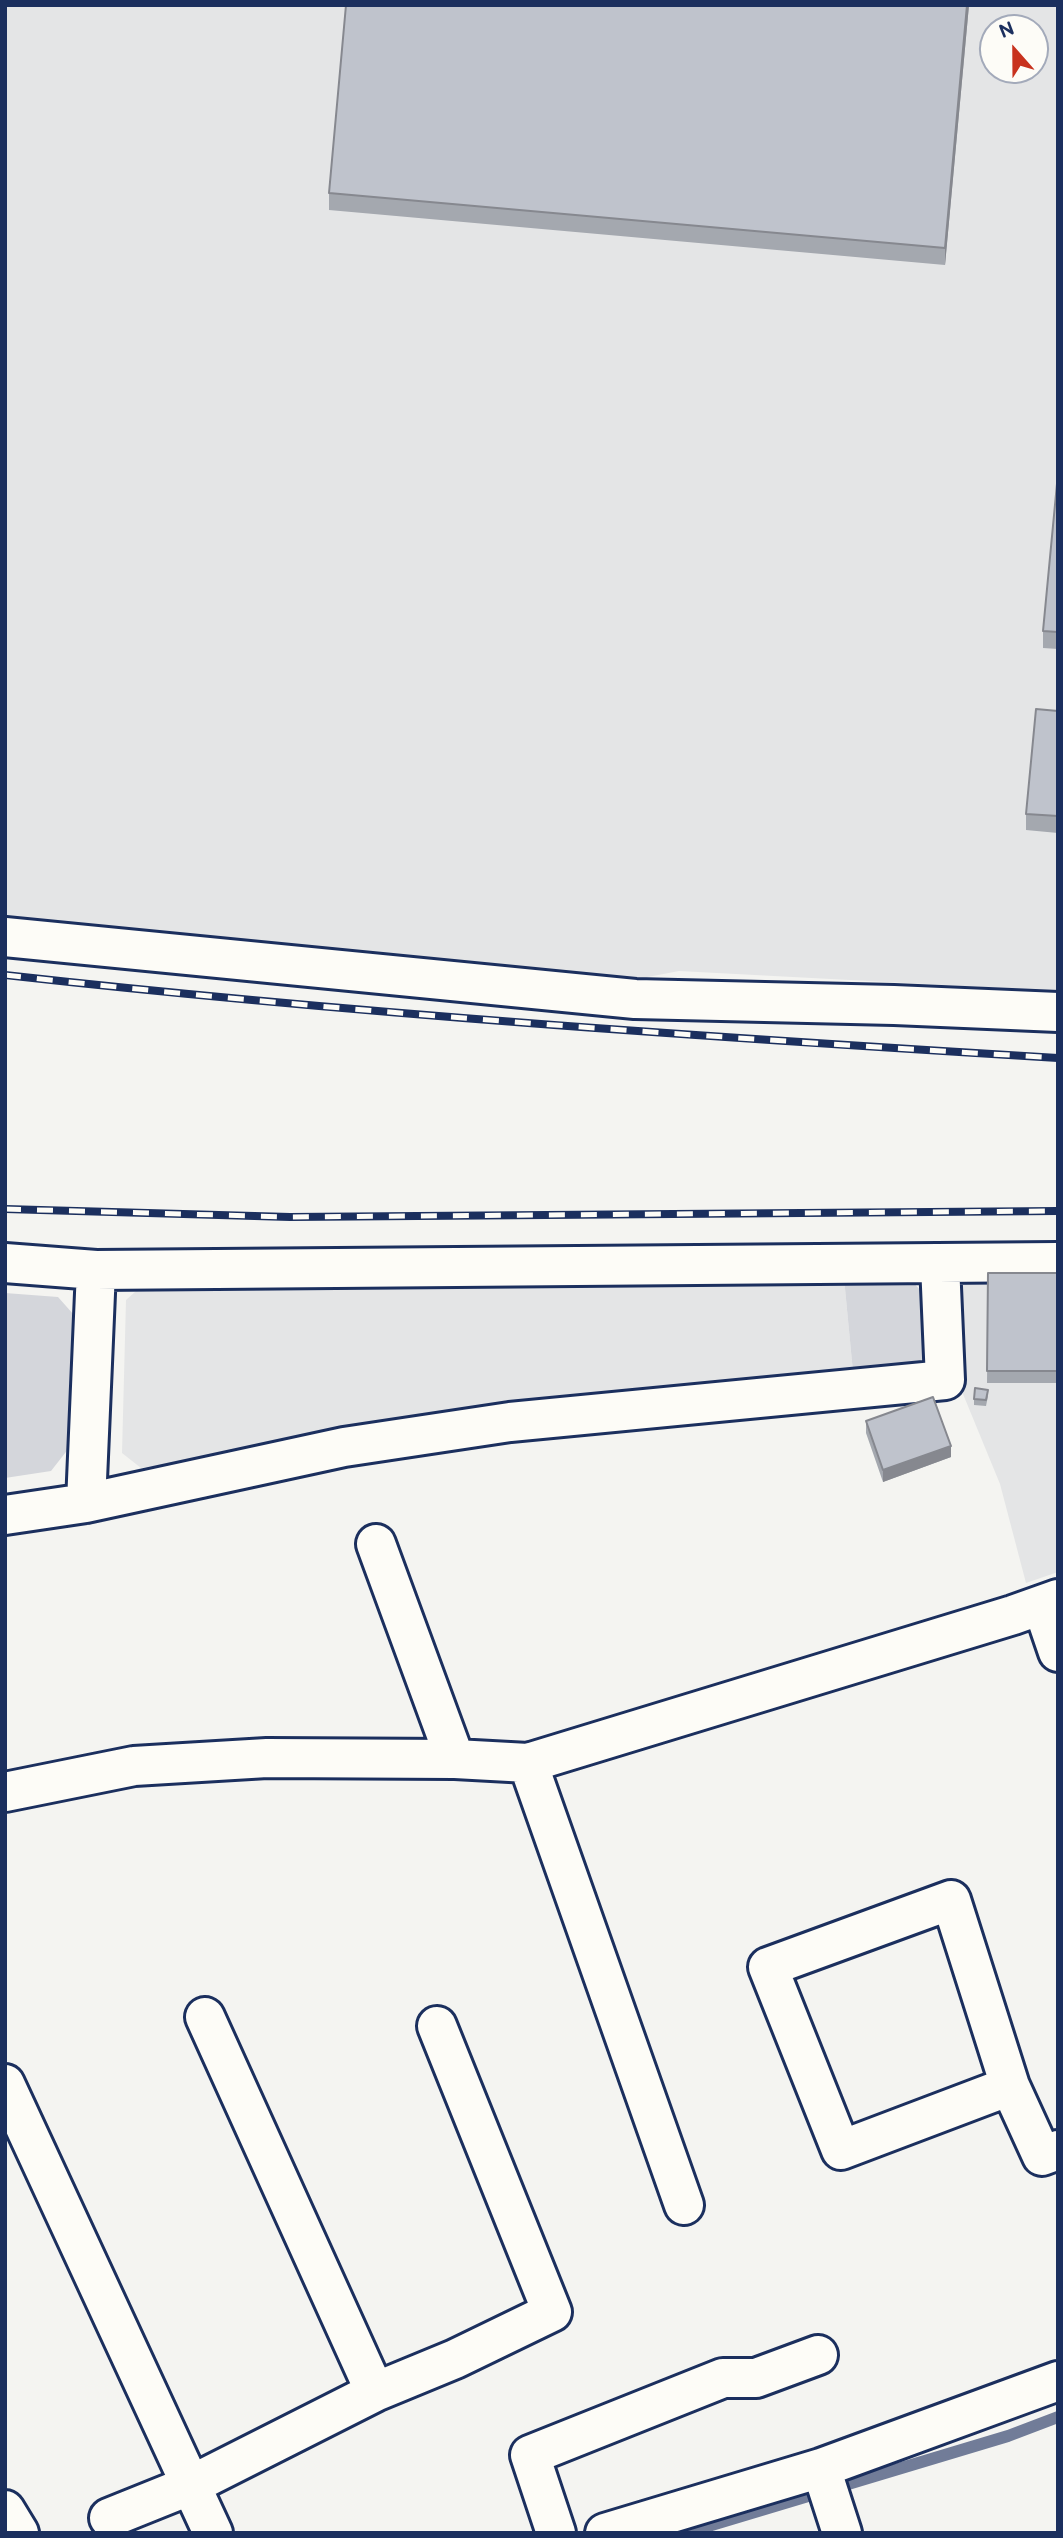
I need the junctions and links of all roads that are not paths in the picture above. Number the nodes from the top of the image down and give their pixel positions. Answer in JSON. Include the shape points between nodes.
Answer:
{"nodes":[{"id":1,"x":5,"y":937,"type":"edge"},
{"id":2,"x":1058,"y":1012,"type":"edge"},
{"id":3,"x":1058,"y":1262,"type":"edge"},
{"id":4,"x":5,"y":1263,"type":"edge"},
{"id":5,"x":940,"y":1264,"type":"junction"},
{"id":6,"x":96,"y":1270,"type":"junction"},
{"id":7,"x":86,"y":1503,"type":"junction"},
{"id":8,"x":5,"y":1516,"type":"edge"},
{"id":9,"x":376,"y":1544,"type":"dead end"},
{"id":10,"x":1050,"y":1602,"type":"edge"},
{"id":11,"x":1058,"y":1652,"type":"edge"},
{"id":12,"x":455,"y":1759,"type":"junction"},
{"id":13,"x":528,"y":1763,"type":"junction"},
{"id":14,"x":5,"y":1792,"type":"edge"},
{"id":15,"x":205,"y":2017,"type":"dead end"},
{"id":16,"x":437,"y":2026,"type":"dead end"},
{"id":17,"x":5,"y":2084,"type":"edge"},
{"id":18,"x":1010,"y":2086,"type":"junction"},
{"id":19,"x":1058,"y":2150,"type":"edge"},
{"id":20,"x":684,"y":2205,"type":"dead end"},
{"id":21,"x":818,"y":2355,"type":"dead end"},
{"id":22,"x":1058,"y":2381,"type":"edge"},
{"id":23,"x":375,"y":2392,"type":"junction"},
{"id":24,"x":821,"y":2468,"type":"junction"},
{"id":25,"x":191,"y":2485,"type":"junction"},
{"id":26,"x":5,"y":2510,"type":"edge"},
{"id":27,"x":109,"y":2518,"type":"dead end"},
{"id":28,"x":19,"y":2533,"type":"edge"},
{"id":29,"x":213,"y":2533,"type":"edge"},
{"id":30,"x":556,"y":2533,"type":"edge"},
{"id":31,"x":605,"y":2533,"type":"edge"},
{"id":32,"x":842,"y":2533,"type":"edge"}],
"edges":[{"from":1,"to":2,"type":"street","via":[[635,999]]},
{"from":3,"to":5,"type":"street"},
{"from":4,"to":6,"type":"street"},
{"from":5,"to":6,"type":"street"},
{"from":5,"to":7,"type":"street","via":[[945,1380],[510,1422],[344,1447]]},
{"from":6,"to":7,"type":"street"},
{"from":7,"to":8,"type":"street"},
{"from":9,"to":12,"type":"street"},
{"from":10,"to":11,"type":"street"},
{"from":10,"to":13,"type":"street"},
{"from":12,"to":13,"type":"street"},
{"from":12,"to":14,"type":"street","via":[[267,1758],[134,1766]]},
{"from":13,"to":20,"type":"street"},
{"from":15,"to":23,"type":"street"},
{"from":16,"to":23,"type":"street","via":[[552,2312]]},
{"from":17,"to":25,"type":"street"},
{"from":18,"to":18,"type":"street","via":[[841,2150],[768,1967],[951,1900]]},
{"from":18,"to":19,"type":"street","via":[[1042,2156]]},
{"from":21,"to":30,"type":"street","via":[[756,2378],[723,2378],[530,2455]]},
{"from":22,"to":24,"type":"street"},
{"from":23,"to":25,"type":"street"},
{"from":24,"to":31,"type":"street"},
{"from":24,"to":32,"type":"street"},
{"from":25,"to":27,"type":"street"},
{"from":25,"to":29,"type":"street"},
{"from":26,"to":28,"type":"street"}]}
